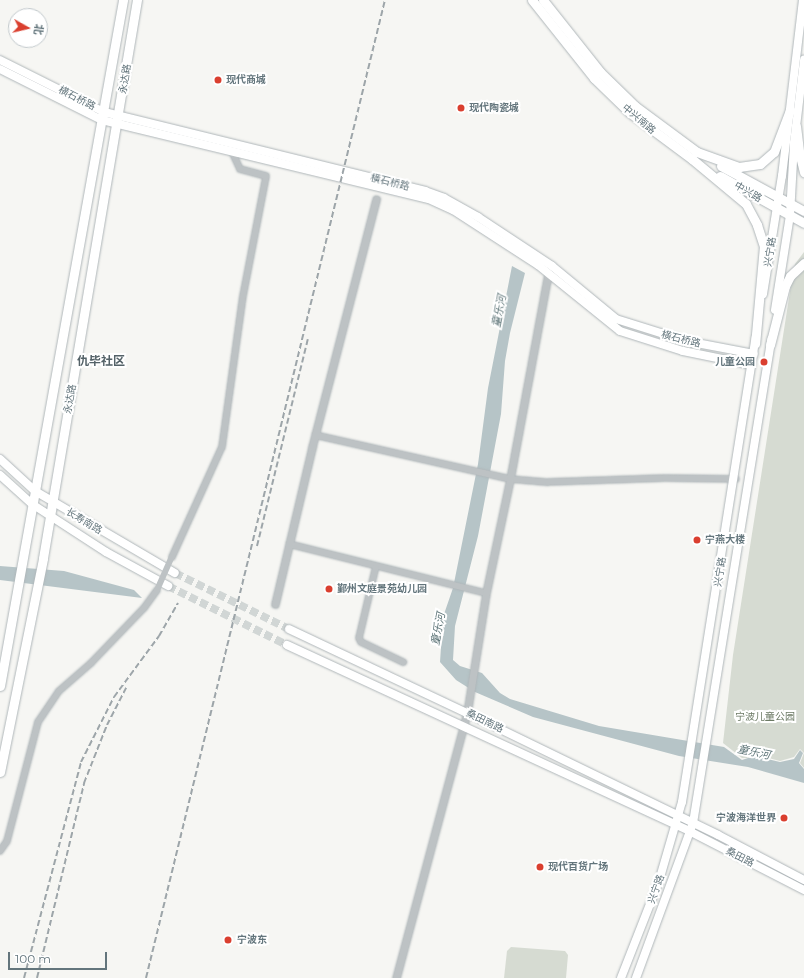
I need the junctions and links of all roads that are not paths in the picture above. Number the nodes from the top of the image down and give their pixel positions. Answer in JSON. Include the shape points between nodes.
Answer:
{"nodes":[{"id":1,"x":123,"y":0,"type":"edge"},
{"id":2,"x":137,"y":0,"type":"edge"},
{"id":3,"x":532,"y":0,"type":"edge"},
{"id":4,"x":543,"y":0,"type":"edge"},
{"id":5,"x":803,"y":0,"type":"edge"},
{"id":6,"x":0,"y":60,"type":"edge"},
{"id":7,"x":804,"y":60,"type":"edge"},
{"id":8,"x":0,"y":69,"type":"edge"},
{"id":9,"x":803,"y":73,"type":"edge"},
{"id":10,"x":597,"y":75,"type":"junction"},
{"id":11,"x":790,"y":110,"type":"junction"},
{"id":12,"x":103,"y":116,"type":"junction"},
{"id":13,"x":118,"y":120,"type":"junction"},
{"id":14,"x":796,"y":126,"type":"junction"},
{"id":15,"x":231,"y":150,"type":"junction"},
{"id":16,"x":695,"y":155,"type":"junction"},
{"id":17,"x":760,"y":164,"type":"joint"},
{"id":18,"x":804,"y":172,"type":"edge"},
{"id":19,"x":778,"y":198,"type":"junction"},
{"id":20,"x":376,"y":199,"type":"dead end"},
{"id":21,"x":790,"y":204,"type":"junction"},
{"id":22,"x":776,"y":207,"type":"junction"},
{"id":23,"x":804,"y":211,"type":"edge"},
{"id":24,"x":790,"y":215,"type":"junction"},
{"id":25,"x":804,"y":223,"type":"edge"},
{"id":26,"x":804,"y":263,"type":"edge"},
{"id":27,"x":548,"y":274,"type":"junction"},
{"id":28,"x":755,"y":344,"type":"junction"},
{"id":29,"x":770,"y":345,"type":"junction"},
{"id":30,"x":754,"y":354,"type":"junction"},
{"id":31,"x":752,"y":364,"type":"junction"},
{"id":32,"x":315,"y":435,"type":"junction"},
{"id":33,"x":0,"y":459,"type":"edge"},
{"id":34,"x":0,"y":475,"type":"edge"},
{"id":35,"x":510,"y":479,"type":"junction"},
{"id":36,"x":736,"y":479,"type":"junction"},
{"id":37,"x":34,"y":490,"type":"junction"},
{"id":38,"x":52,"y":501,"type":"junction"},
{"id":39,"x":32,"y":504,"type":"junction"},
{"id":40,"x":50,"y":516,"type":"junction"},
{"id":41,"x":289,"y":544,"type":"junction"},
{"id":42,"x":376,"y":566,"type":"junction"},
{"id":43,"x":175,"y":573,"type":"tunnel mouth"},
{"id":44,"x":168,"y":586,"type":"tunnel mouth"},
{"id":45,"x":486,"y":593,"type":"junction"},
{"id":46,"x":275,"y":604,"type":"dead end"},
{"id":47,"x":289,"y":629,"type":"tunnel mouth"},
{"id":48,"x":287,"y":645,"type":"tunnel mouth"},
{"id":49,"x":403,"y":662,"type":"dead end"},
{"id":50,"x":0,"y":686,"type":"edge"},
{"id":51,"x":468,"y":713,"type":"junction"},
{"id":52,"x":463,"y":728,"type":"junction"},
{"id":53,"x":0,"y":772,"type":"edge"},
{"id":54,"x":679,"y":816,"type":"junction"},
{"id":55,"x":693,"y":823,"type":"junction"},
{"id":56,"x":676,"y":825,"type":"junction"},
{"id":57,"x":691,"y":832,"type":"junction"},
{"id":58,"x":0,"y":851,"type":"edge"},
{"id":59,"x":804,"y":880,"type":"edge"},
{"id":60,"x":804,"y":890,"type":"edge"},
{"id":61,"x":396,"y":978,"type":"edge"},
{"id":62,"x":621,"y":978,"type":"edge"},
{"id":63,"x":636,"y":978,"type":"edge"}],
"edges":[{"from":1,"to":12,"type":"main road","name":"永达路"},
{"from":2,"to":13,"type":"main road","name":"永达路"},
{"from":3,"to":10,"type":"main road","name":"中兴南路"},
{"from":4,"to":10,"type":"main road","name":"中兴南路"},
{"from":5,"to":11,"type":"main road","name":"兴宁路"},
{"from":6,"to":12,"type":"main road","name":"横石桥路"},
{"from":7,"to":9,"type":"main road","name":"兴宁路"},
{"from":8,"to":12,"type":"main road","name":"横石桥路"},
{"from":9,"to":14,"type":"main road","name":"兴宁路"},
{"from":10,"to":16,"type":"main road","name":"中兴南路","via":[[630,113]]},
{"from":11,"to":17,"type":"main road","name":"兴宁路","via":[[774,152]]},
{"from":11,"to":19,"type":"main road","name":"兴宁路"},
{"from":12,"to":13,"type":"main road","name":"横石桥路"},
{"from":12,"to":37,"type":"main road","name":"永达路"},
{"from":13,"to":15,"type":"main road","name":"横石桥路"},
{"from":13,"to":30,"type":"main road","name":"横石桥路","via":[[438,196],[472,214],[552,266],[616,320],[686,342]]},
{"from":13,"to":38,"type":"main road","name":"永达路"},
{"from":14,"to":18,"type":"main road","name":"兴宁路"},
{"from":14,"to":21,"type":"main road","name":"兴宁路"},
{"from":15,"to":27,"type":"main road","name":"横石桥路","via":[[429,199],[469,220]]},
{"from":15,"to":58,"type":"street","bridge":true,"via":[[240,169],[266,176],[243,296],[222,447],[157,590],[144,608],[91,663],[59,691],[38,722],[7,841]]},
{"from":16,"to":17,"type":"main road","name":"中兴南路","via":[[739,167]]},
{"from":16,"to":19,"type":"main road","name":"中兴路"},
{"from":16,"to":22,"type":"main road","name":"中兴路"},
{"from":16,"to":28,"type":"main road","name":"中兴南路","via":[[746,204],[757,226],[765,258]]},
{"from":19,"to":21,"type":"main road","name":"中兴路"},
{"from":19,"to":22,"type":"main road","name":"兴宁路"},
{"from":20,"to":32,"type":"street"},
{"from":21,"to":23,"type":"main road","name":"中兴路"},
{"from":21,"to":24,"type":"main road","name":"兴宁路"},
{"from":22,"to":24,"type":"main road","name":"中兴路"},
{"from":22,"to":28,"type":"main road","name":"兴宁路"},
{"from":24,"to":25,"type":"main road","name":"中兴路"},
{"from":24,"to":29,"type":"main road","name":"兴宁路"},
{"from":26,"to":29,"type":"main road","via":[[790,276],[785,286]]},
{"from":27,"to":31,"type":"main road","name":"横石桥路","via":[[613,326],[628,334],[683,351]]},
{"from":27,"to":35,"type":"street"},
{"from":28,"to":30,"type":"main road","name":"兴宁路"},
{"from":29,"to":55,"type":"main road","name":"兴宁路","via":[[709,737]]},
{"from":30,"to":31,"type":"main road","name":"兴宁路"},
{"from":31,"to":36,"type":"main road","name":"兴宁路"},
{"from":32,"to":35,"type":"street"},
{"from":32,"to":41,"type":"street"},
{"from":33,"to":37,"type":"main road","name":"长寿南路"},
{"from":34,"to":39,"type":"main road","name":"长寿南路"},
{"from":35,"to":36,"type":"street","via":[[548,482],[665,478]]},
{"from":35,"to":45,"type":"street"},
{"from":36,"to":54,"type":"main road","name":"兴宁路"},
{"from":37,"to":38,"type":"main road","name":"长寿南路"},
{"from":37,"to":39,"type":"main road","name":"永达路"},
{"from":38,"to":40,"type":"main road","name":"永达路"},
{"from":38,"to":43,"type":"main road","name":"长寿南路"},
{"from":39,"to":40,"type":"main road","name":"长寿南路"},
{"from":39,"to":50,"type":"main road","name":"永达路"},
{"from":40,"to":44,"type":"main road","name":"长寿南路","via":[[106,552]]},
{"from":40,"to":53,"type":"main road","name":"永达路"},
{"from":41,"to":42,"type":"street"},
{"from":41,"to":46,"type":"street"},
{"from":42,"to":45,"type":"street"},
{"from":42,"to":49,"type":"street","via":[[359,638],[361,642]]},
{"from":45,"to":51,"type":"street"},
{"from":47,"to":51,"type":"main road","name":"桑田南路"},
{"from":48,"to":52,"type":"main road","name":"桑田南路"},
{"from":51,"to":52,"type":"street"},
{"from":51,"to":54,"type":"main road","name":"桑田南路"},
{"from":52,"to":56,"type":"main road","name":"桑田南路"},
{"from":52,"to":61,"type":"street"},
{"from":54,"to":55,"type":"main road","name":"桑田路"},
{"from":54,"to":56,"type":"main road","name":"兴宁路"},
{"from":55,"to":57,"type":"main road","name":"兴宁路"},
{"from":55,"to":59,"type":"main road","name":"桑田路"},
{"from":56,"to":57,"type":"main road","name":"桑田路"},
{"from":56,"to":62,"type":"main road","name":"兴宁路","via":[[659,881]]},
{"from":57,"to":60,"type":"main road","name":"桑田路"},
{"from":57,"to":63,"type":"main road","name":"兴宁路"}]}
